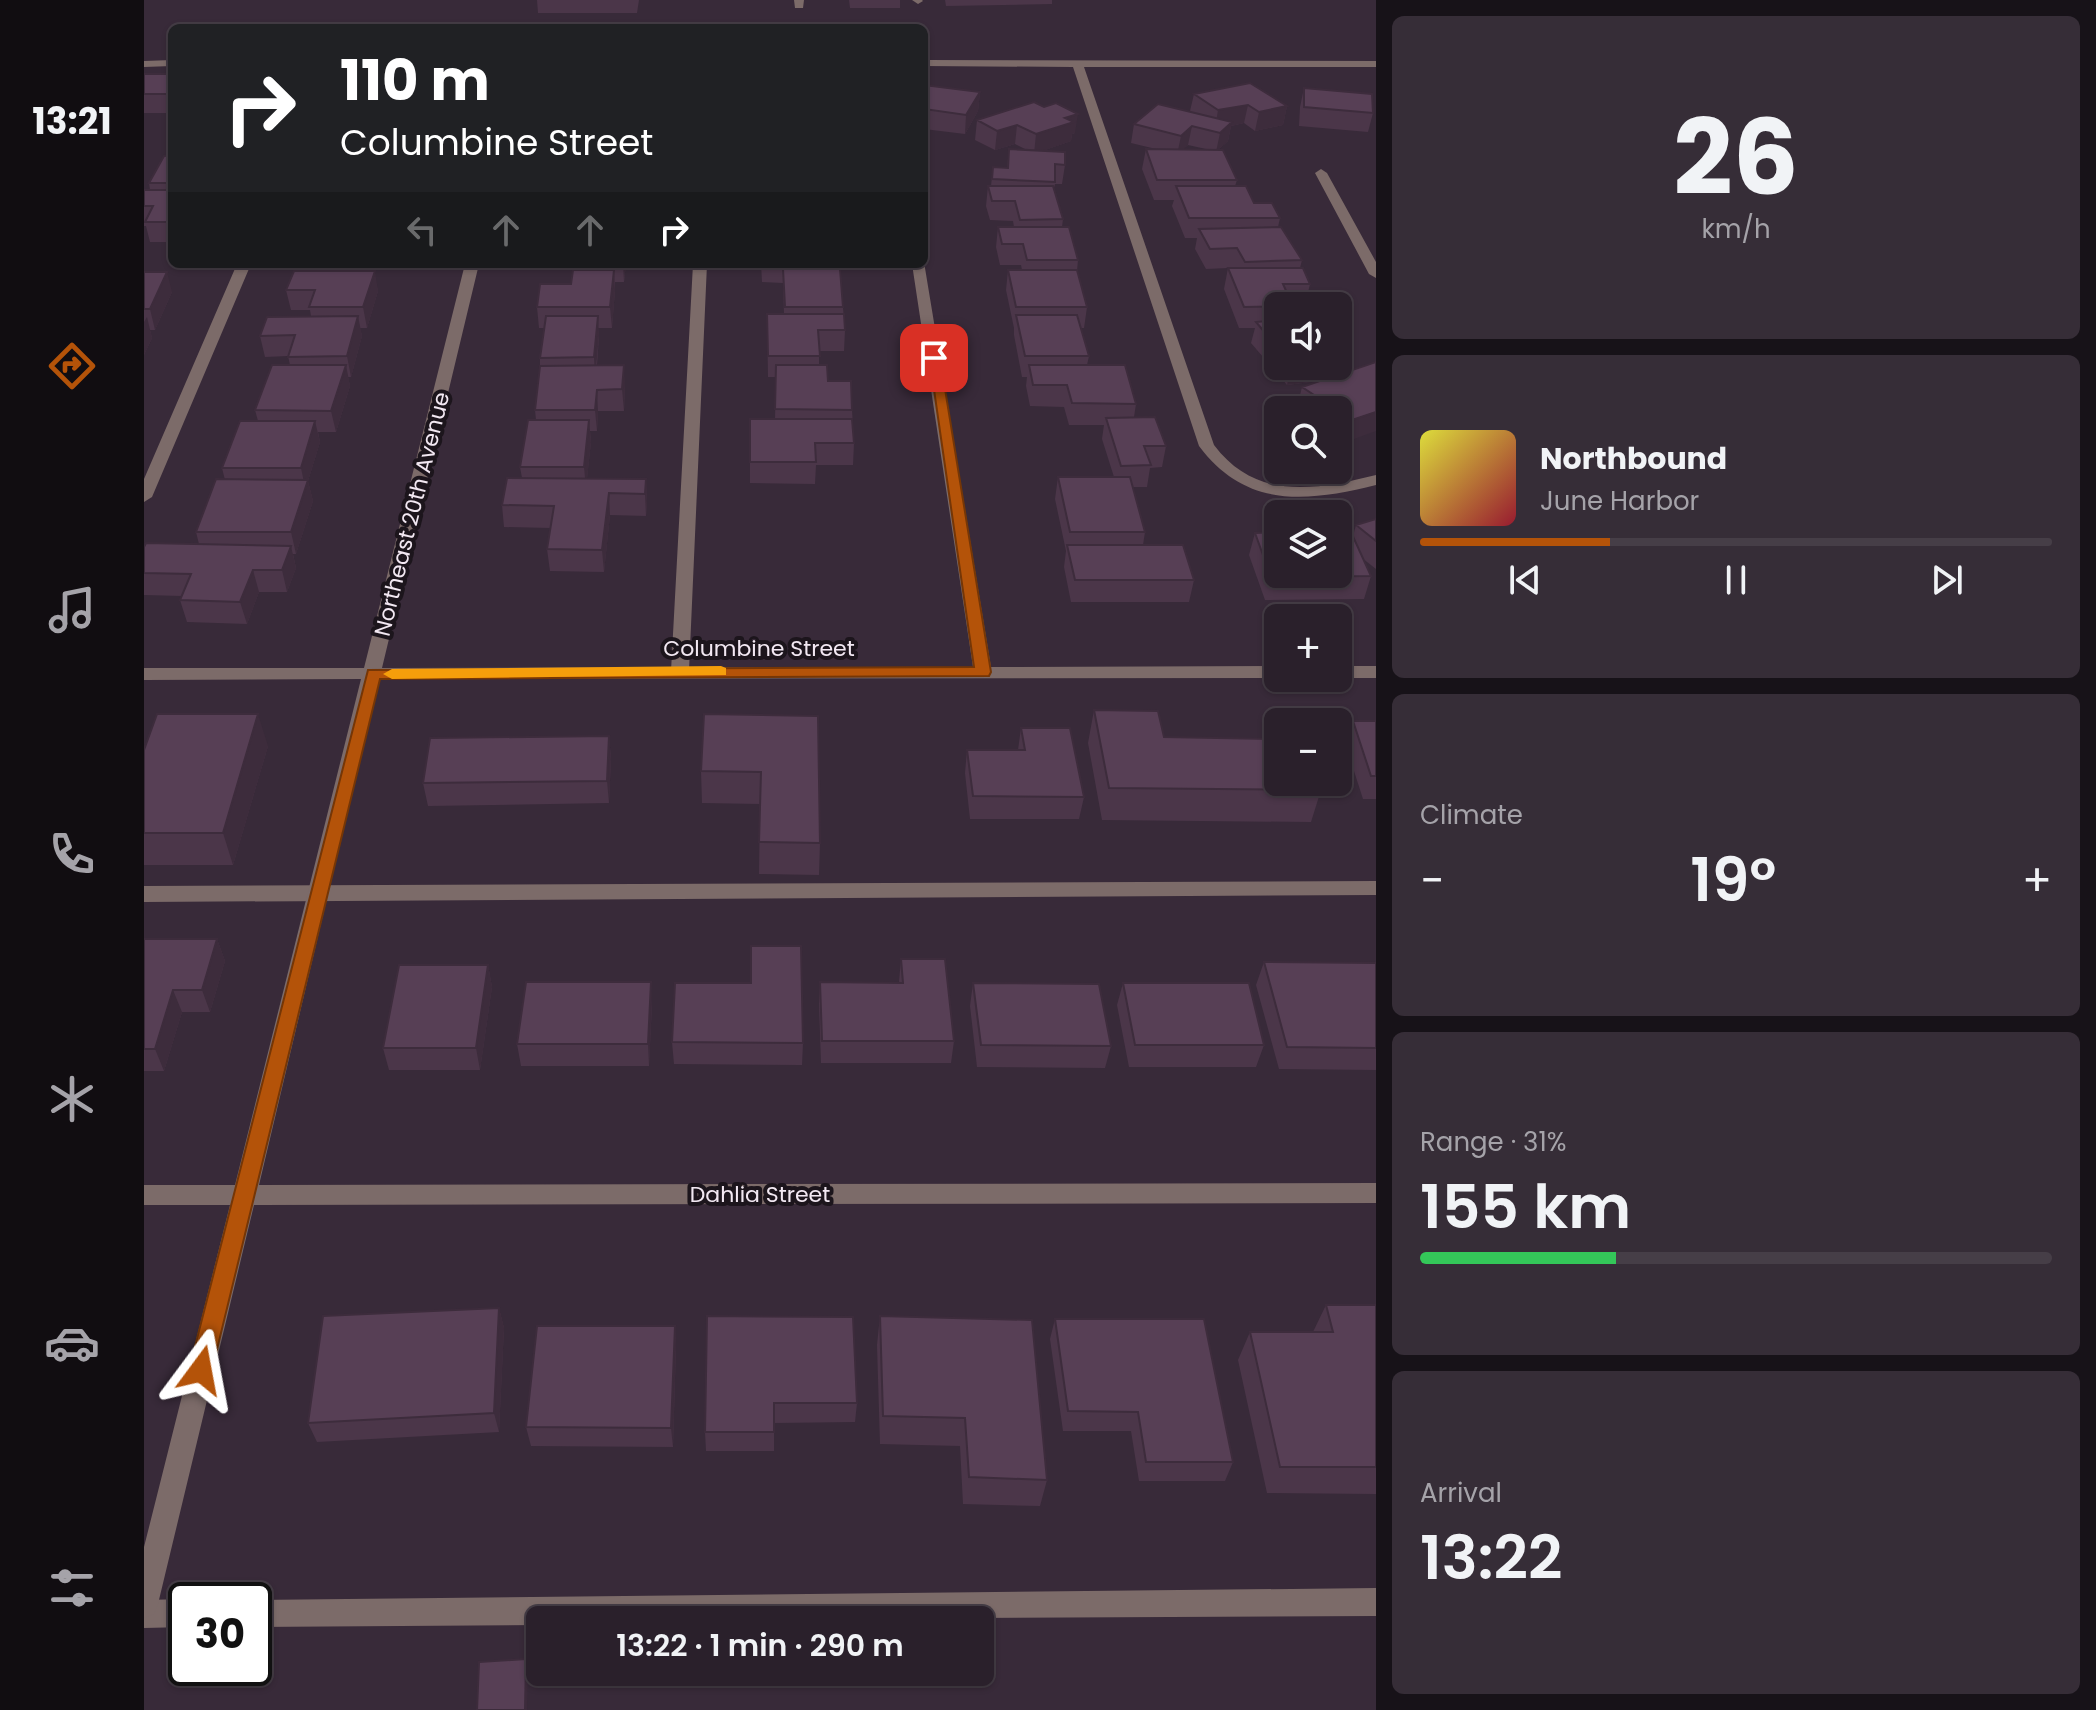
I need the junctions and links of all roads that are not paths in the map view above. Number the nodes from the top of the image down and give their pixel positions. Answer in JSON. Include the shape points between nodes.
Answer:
{"nodes":[{"id":1,"x":168,"y":63,"type":"edge"},
{"id":2,"x":928,"y":63,"type":"edge"},
{"id":3,"x":1077,"y":63,"type":"junction"},
{"id":4,"x":144,"y":64,"type":"edge"},
{"id":5,"x":1376,"y":64,"type":"edge"},
{"id":6,"x":1321,"y":173,"type":"dead end"},
{"id":7,"x":242,"y":268,"type":"edge"},
{"id":8,"x":471,"y":268,"type":"edge"},
{"id":9,"x":700,"y":268,"type":"edge"},
{"id":10,"x":920,"y":268,"type":"edge"},
{"id":11,"x":1376,"y":274,"type":"edge"},
{"id":12,"x":1376,"y":480,"type":"edge"},
{"id":13,"x":144,"y":497,"type":"edge"},
{"id":14,"x":680,"y":671,"type":"junction"},
{"id":15,"x":983,"y":672,"type":"junction"},
{"id":16,"x":1264,"y":672,"type":"edge"},
{"id":17,"x":1352,"y":672,"type":"edge"},
{"id":18,"x":1376,"y":672,"type":"edge"},
{"id":19,"x":144,"y":674,"type":"edge"},
{"id":20,"x":374,"y":674,"type":"junction"},
{"id":21,"x":1376,"y":888,"type":"edge"},
{"id":22,"x":318,"y":892,"type":"junction"},
{"id":23,"x":144,"y":894,"type":"edge"},
{"id":24,"x":1376,"y":1193,"type":"edge"},
{"id":25,"x":144,"y":1195,"type":"edge"},
{"id":26,"x":243,"y":1195,"type":"junction"},
{"id":27,"x":1376,"y":1602,"type":"edge"},
{"id":28,"x":144,"y":1604,"type":"edge"},
{"id":29,"x":168,"y":1613,"type":"edge"},
{"id":30,"x":272,"y":1613,"type":"edge"},
{"id":31,"x":144,"y":1614,"type":"edge"}],
"edges":[{"from":1,"to":4,"type":"street"},
{"from":2,"to":3,"type":"street"},
{"from":3,"to":5,"type":"street"},
{"from":3,"to":12,"type":"street","via":[[1207,446],[1226,469],[1248,482],[1288,492],[1335,491]]},
{"from":6,"to":11,"type":"street"},
{"from":7,"to":13,"type":"street"},
{"from":8,"to":20,"type":"street","name":"Northeast 20th Avenue"},
{"from":9,"to":14,"type":"street"},
{"from":10,"to":15,"type":"street"},
{"from":14,"to":15,"type":"street","name":"Columbine Street"},
{"from":14,"to":20,"type":"street","name":"Columbine Street"},
{"from":15,"to":16,"type":"street","name":"Columbine Street"},
{"from":17,"to":18,"type":"street"},
{"from":19,"to":20,"type":"street","name":"Columbine Street"},
{"from":20,"to":22,"type":"street","name":"Northeast 20th Avenue"},
{"from":21,"to":22,"type":"street"},
{"from":22,"to":23,"type":"street"},
{"from":22,"to":26,"type":"street","name":"Northeast 20th Avenue"},
{"from":24,"to":26,"type":"street","name":"Dahlia Street"},
{"from":25,"to":26,"type":"street","name":"Dahlia Street"},
{"from":26,"to":28,"type":"street","name":"Northeast 20th Avenue"},
{"from":27,"to":30,"type":"street"},
{"from":29,"to":31,"type":"street"}]}
